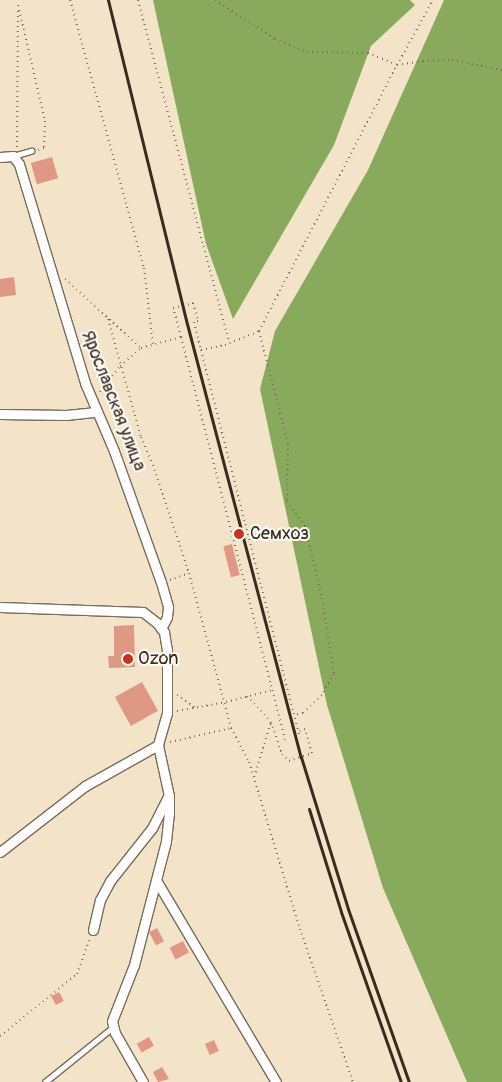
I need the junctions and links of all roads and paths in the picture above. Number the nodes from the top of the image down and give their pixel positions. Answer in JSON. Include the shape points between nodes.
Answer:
{"nodes":[{"id":1,"x":18,"y":0,"type":"edge"},
{"id":2,"x":70,"y":0,"type":"edge"},
{"id":3,"x":138,"y":0,"type":"edge"},
{"id":4,"x":215,"y":0,"type":"edge"},
{"id":5,"x":433,"y":0,"type":"edge"},
{"id":6,"x":18,"y":5,"type":"junction"},
{"id":7,"x":396,"y":65,"type":"junction"},
{"id":8,"x":502,"y":70,"type":"edge"},
{"id":9,"x":31,"y":151,"type":"joint"},
{"id":10,"x":13,"y":156,"type":"junction"},
{"id":11,"x":0,"y":157,"type":"edge"},
{"id":12,"x":61,"y":276,"type":"dead end"},
{"id":13,"x":108,"y":319,"type":"junction"},
{"id":14,"x":259,"y":331,"type":"junction"},
{"id":15,"x":181,"y":337,"type":"junction"},
{"id":16,"x":228,"y":343,"type":"junction"},
{"id":17,"x":153,"y":345,"type":"junction"},
{"id":18,"x":141,"y":348,"type":"junction"},
{"id":19,"x":201,"y":350,"type":"junction"},
{"id":20,"x":120,"y":366,"type":"junction"},
{"id":21,"x":95,"y":409,"type":"junction"},
{"id":22,"x":0,"y":414,"type":"edge"},
{"id":23,"x":189,"y":573,"type":"junction"},
{"id":24,"x":161,"y":582,"type":"junction"},
{"id":25,"x":0,"y":607,"type":"edge"},
{"id":26,"x":161,"y":629,"type":"junction"},
{"id":27,"x":167,"y":688,"type":"junction"},
{"id":28,"x":272,"y":690,"type":"junction"},
{"id":29,"x":247,"y":696,"type":"junction"},
{"id":30,"x":226,"y":702,"type":"junction"},
{"id":31,"x":195,"y":708,"type":"junction"},
{"id":32,"x":167,"y":713,"type":"junction"},
{"id":33,"x":294,"y":715,"type":"junction"},
{"id":34,"x":271,"y":722,"type":"junction"},
{"id":35,"x":232,"y":728,"type":"junction"},
{"id":36,"x":298,"y":731,"type":"junction"},
{"id":37,"x":300,"y":738,"type":"dead end"},
{"id":38,"x":285,"y":740,"type":"dead end"},
{"id":39,"x":158,"y":745,"type":"junction"},
{"id":40,"x":254,"y":777,"type":"junction"},
{"id":41,"x":168,"y":796,"type":"junction"},
{"id":42,"x":0,"y":852,"type":"edge"},
{"id":43,"x":156,"y":880,"type":"junction"},
{"id":44,"x":93,"y":930,"type":"joint"},
{"id":45,"x":112,"y":1028,"type":"junction"},
{"id":46,"x":0,"y":1036,"type":"edge"},
{"id":47,"x":45,"y":1082,"type":"edge"},
{"id":48,"x":142,"y":1082,"type":"edge"},
{"id":49,"x":276,"y":1082,"type":"edge"},
{"id":50,"x":353,"y":1082,"type":"edge"}],
"edges":[{"from":1,"to":6,"type":"path"},
{"from":2,"to":17,"type":"path","via":[[144,268]]},
{"from":3,"to":16,"type":"path"},
{"from":4,"to":7,"type":"path","via":[[275,39],[306,52],[368,54]]},
{"from":5,"to":7,"type":"path"},
{"from":6,"to":9,"type":"path","via":[[44,121],[44,148]]},
{"from":6,"to":10,"type":"path","via":[[18,145]]},
{"from":7,"to":8,"type":"path","via":[[452,60]]},
{"from":7,"to":14,"type":"path"},
{"from":9,"to":10,"type":"lane"},
{"from":10,"to":11,"type":"street"},
{"from":10,"to":21,"type":"street","name":"Ярославская улица","via":[[19,164],[84,383]]},
{"from":12,"to":13,"type":"path"},
{"from":13,"to":18,"type":"path"},
{"from":13,"to":20,"type":"path"},
{"from":14,"to":16,"type":"path"},
{"from":14,"to":33,"type":"path","via":[[288,444],[287,501],[305,526],[322,598],[334,674],[322,695],[303,713]]},
{"from":15,"to":17,"type":"path"},
{"from":15,"to":19,"type":"path","via":[[173,308],[193,303]]},
{"from":15,"to":28,"type":"path"},
{"from":16,"to":19,"type":"path"},
{"from":17,"to":18,"type":"path"},
{"from":18,"to":20,"type":"path"},
{"from":19,"to":33,"type":"path"},
{"from":20,"to":21,"type":"path","via":[[98,396]]},
{"from":20,"to":23,"type":"path","via":[[141,437]]},
{"from":21,"to":22,"type":"street","via":[[66,415]]},
{"from":21,"to":24,"type":"street","name":"Ярославская улица","via":[[114,451]]},
{"from":23,"to":24,"type":"path"},
{"from":23,"to":30,"type":"path"},
{"from":24,"to":26,"type":"street","name":"Ярославская улица","via":[[168,617]]},
{"from":25,"to":26,"type":"street","via":[[144,612]]},
{"from":26,"to":27,"type":"street","via":[[167,650]]},
{"from":27,"to":31,"type":"path"},
{"from":27,"to":32,"type":"street"},
{"from":28,"to":29,"type":"path"},
{"from":28,"to":38,"type":"path"},
{"from":29,"to":30,"type":"path"},
{"from":29,"to":34,"type":"path"},
{"from":30,"to":31,"type":"path"},
{"from":30,"to":35,"type":"path"},
{"from":31,"to":32,"type":"path"},
{"from":32,"to":39,"type":"street"},
{"from":33,"to":36,"type":"path"},
{"from":34,"to":36,"type":"path","via":[[282,754],[289,761],[312,753],[305,729]]},
{"from":34,"to":40,"type":"path"},
{"from":35,"to":39,"type":"path"},
{"from":35,"to":40,"type":"path"},
{"from":36,"to":37,"type":"path"},
{"from":39,"to":41,"type":"street"},
{"from":39,"to":42,"type":"street","via":[[85,786]]},
{"from":40,"to":50,"type":"path","via":[[300,929]]},
{"from":41,"to":43,"type":"street","via":[[170,814]]},
{"from":41,"to":44,"type":"street","via":[[152,828],[110,881],[100,900]]},
{"from":43,"to":45,"type":"street","via":[[134,965]]},
{"from":43,"to":49,"type":"street"},
{"from":44,"to":46,"type":"path","via":[[77,974]]},
{"from":45,"to":47,"type":"lane"},
{"from":45,"to":48,"type":"street"}]}
